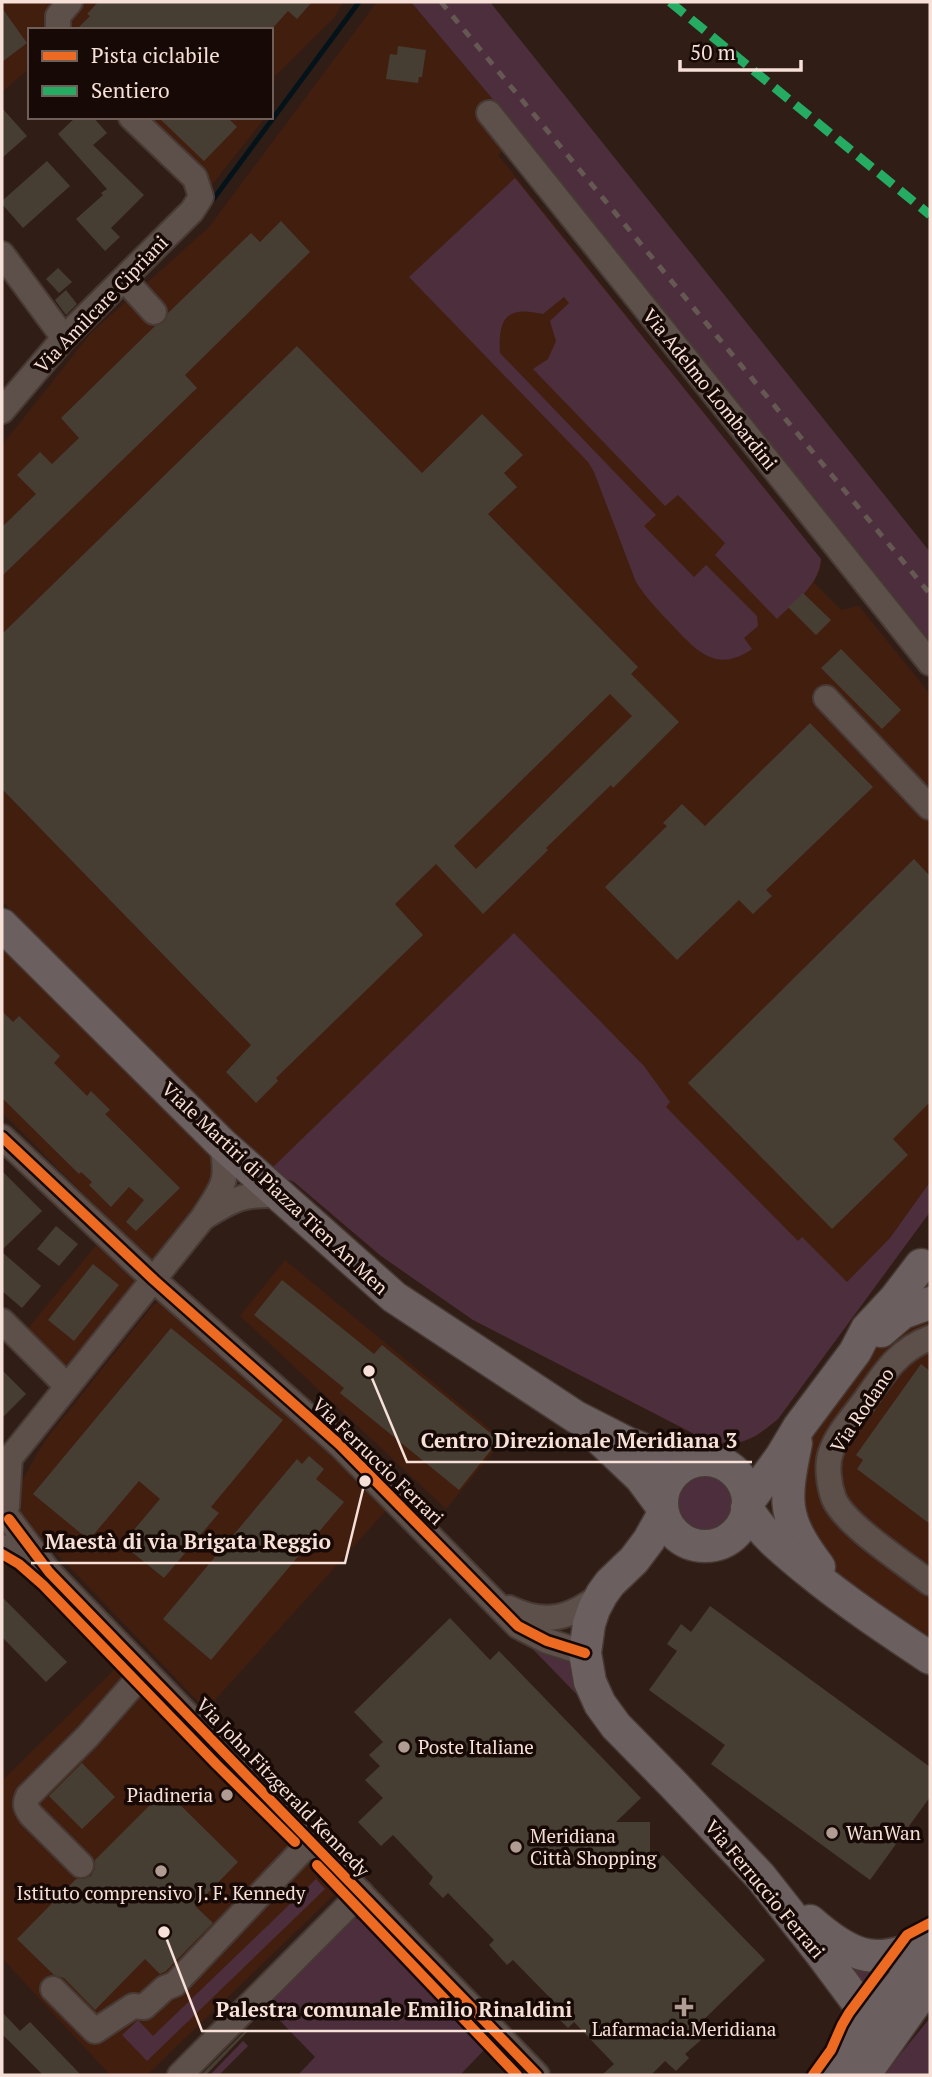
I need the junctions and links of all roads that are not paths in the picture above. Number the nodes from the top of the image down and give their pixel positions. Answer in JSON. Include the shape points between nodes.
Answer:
{"nodes":[{"id":1,"x":70,"y":2,"type":"edge"},
{"id":2,"x":58,"y":28,"type":"edge"},
{"id":3,"x":489,"y":113,"type":"dead end"},
{"id":4,"x":133,"y":119,"type":"edge"},
{"id":5,"x":2,"y":254,"type":"edge"},
{"id":6,"x":124,"y":279,"type":"junction"},
{"id":7,"x":154,"y":312,"type":"dead end"},
{"id":8,"x":64,"y":338,"type":"junction"},
{"id":9,"x":2,"y":411,"type":"edge"},
{"id":10,"x":930,"y":663,"type":"edge"},
{"id":11,"x":826,"y":698,"type":"dead end"},
{"id":12,"x":929,"y":807,"type":"edge"},
{"id":13,"x":2,"y":925,"type":"edge"},
{"id":14,"x":2,"y":1137,"type":"edge"},
{"id":15,"x":222,"y":1144,"type":"junction"},
{"id":16,"x":278,"y":1195,"type":"junction"},
{"id":17,"x":202,"y":1219,"type":"junction"},
{"id":18,"x":926,"y":1259,"type":"edge"},
{"id":19,"x":154,"y":1280,"type":"junction"},
{"id":20,"x":930,"y":1295,"type":"edge"},
{"id":21,"x":930,"y":1303,"type":"edge"},
{"id":22,"x":2,"y":1321,"type":"edge"},
{"id":23,"x":930,"y":1338,"type":"edge"},
{"id":24,"x":855,"y":1352,"type":"junction"},
{"id":25,"x":67,"y":1386,"type":"junction"},
{"id":26,"x":576,"y":1417,"type":"junction"},
{"id":27,"x":799,"y":1427,"type":"junction"},
{"id":28,"x":6,"y":1462,"type":"edge"},
{"id":29,"x":711,"y":1463,"type":"junction"},
{"id":30,"x":748,"y":1505,"type":"junction"},
{"id":31,"x":662,"y":1510,"type":"junction"},
{"id":32,"x":5,"y":1514,"type":"edge"},
{"id":33,"x":700,"y":1543,"type":"junction"},
{"id":34,"x":2,"y":1547,"type":"edge"},
{"id":35,"x":634,"y":1560,"type":"junction"},
{"id":36,"x":49,"y":1572,"type":"junction"},
{"id":37,"x":930,"y":1583,"type":"edge"},
{"id":38,"x":601,"y":1594,"type":"junction"},
{"id":39,"x":843,"y":1599,"type":"junction"},
{"id":40,"x":495,"y":1601,"type":"junction"},
{"id":41,"x":585,"y":1653,"type":"junction"},
{"id":42,"x":930,"y":1658,"type":"edge"},
{"id":43,"x":145,"y":1671,"type":"junction"},
{"id":44,"x":311,"y":1841,"type":"junction"},
{"id":45,"x":81,"y":1865,"type":"dead end"},
{"id":46,"x":760,"y":1876,"type":"junction"},
{"id":47,"x":361,"y":1893,"type":"junction"},
{"id":48,"x":930,"y":1941,"type":"edge"},
{"id":49,"x":930,"y":1947,"type":"edge"},
{"id":50,"x":930,"y":1982,"type":"edge"},
{"id":51,"x":53,"y":1989,"type":"dead end"},
{"id":52,"x":930,"y":2008,"type":"edge"},
{"id":53,"x":866,"y":2031,"type":"junction"},
{"id":54,"x":180,"y":2075,"type":"edge"},
{"id":55,"x":537,"y":2075,"type":"edge"},
{"id":56,"x":834,"y":2075,"type":"edge"},
{"id":57,"x":864,"y":2075,"type":"edge"},
{"id":58,"x":872,"y":2075,"type":"edge"}],
"edges":[{"from":1,"to":2,"type":"street","via":[[58,16]]},
{"from":3,"to":10,"type":"street","name":"Via Adelmo Lombardini"},
{"from":4,"to":6,"type":"street","name":"Via Amilcare Cipriani","via":[[195,178],[201,197]]},
{"from":5,"to":8,"type":"street"},
{"from":6,"to":7,"type":"street"},
{"from":6,"to":8,"type":"street","name":"Via Amilcare Cipriani"},
{"from":8,"to":9,"type":"street","name":"Via Amilcare Cipriani"},
{"from":11,"to":12,"type":"street"},
{"from":13,"to":15,"type":"main road","name":"Viale Martiri di Piazza Tien An Men"},
{"from":14,"to":19,"type":"street","name":"Via Ferruccio Ferrari"},
{"from":15,"to":16,"type":"main road","name":"Viale Martiri di Piazza Tien An Men"},
{"from":15,"to":17,"type":"street","via":[[224,1183]]},
{"from":16,"to":17,"type":"street","via":[[252,1194],[230,1201]]},
{"from":16,"to":26,"type":"main road","name":"Viale Martiri di Piazza Tien An Men","via":[[394,1297]]},
{"from":17,"to":19,"type":"street"},
{"from":18,"to":20,"type":"main road","via":[[919,1274]]},
{"from":18,"to":24,"type":"main road","via":[[867,1329]]},
{"from":19,"to":25,"type":"street"},
{"from":19,"to":40,"type":"street","name":"Via Ferruccio Ferrari","via":[[340,1445]]},
{"from":21,"to":24,"type":"main road","via":[[902,1313]]},
{"from":22,"to":25,"type":"street"},
{"from":23,"to":37,"type":"street","name":"Via Rodano","via":[[901,1353],[886,1371],[837,1438],[828,1468],[834,1500],[843,1513]]},
{"from":24,"to":27,"type":"main road"},
{"from":25,"to":28,"type":"street"},
{"from":26,"to":29,"type":"main road","name":"Viale Martiri di Piazza Tien An Men","via":[[666,1458]]},
{"from":26,"to":31,"type":"main road","name":"Viale Martiri di Piazza Tien An Men","via":[[641,1478]]},
{"from":27,"to":29,"type":"main road","via":[[760,1460],[742,1465]]},
{"from":27,"to":30,"type":"main road"},
{"from":27,"to":39,"type":"main road","via":[[788,1508],[803,1546]]},
{"from":28,"to":32,"type":"street"},
{"from":29,"to":30,"type":"main road","via":[[733,1470],[744,1485]]},
{"from":29,"to":31,"type":"main road","via":[[685,1464],[675,1471],[663,1492]]},
{"from":30,"to":33,"type":"main road","via":[[730,1537]]},
{"from":30,"to":39,"type":"main road","via":[[756,1523],[775,1544]]},
{"from":31,"to":33,"type":"main road","name":"Viale Martiri di Piazza Tien An Men","via":[[672,1531]]},
{"from":31,"to":35,"type":"main road"},
{"from":32,"to":36,"type":"street","name":"Via John Fitzgerald Kennedy"},
{"from":33,"to":35,"type":"main road"},
{"from":33,"to":39,"type":"main road","via":[[762,1556]]},
{"from":34,"to":36,"type":"street","name":"Via John Fitzgerald Kennedy"},
{"from":35,"to":38,"type":"main road"},
{"from":36,"to":43,"type":"street","name":"Via John Fitzgerald Kennedy"},
{"from":38,"to":40,"type":"street","name":"Via Ferruccio Ferrari","via":[[584,1608],[540,1619]]},
{"from":38,"to":41,"type":"main road","name":"Via Ferruccio Ferrari","via":[[589,1624]]},
{"from":39,"to":42,"type":"main road"},
{"from":40,"to":41,"type":"street","name":"Via Ferruccio Ferrari","via":[[518,1626],[547,1642]]},
{"from":41,"to":46,"type":"main road","name":"Via Ferruccio Ferrari","via":[[590,1682],[616,1726]]},
{"from":43,"to":44,"type":"street","name":"Via John Fitzgerald Kennedy"},
{"from":43,"to":45,"type":"street","via":[[25,1802],[31,1815]]},
{"from":44,"to":47,"type":"street","name":"Via John Fitzgerald Kennedy"},
{"from":44,"to":51,"type":"street","via":[[175,1984],[144,2007],[133,2006],[95,2031]]},
{"from":46,"to":48,"type":"main road","via":[[813,1924],[855,1953],[893,1955]]},
{"from":46,"to":53,"type":"main road","name":"Via Ferruccio Ferrari","via":[[858,2003]]},
{"from":47,"to":54,"type":"street"},
{"from":47,"to":55,"type":"street","name":"Via John Fitzgerald Kennedy"},
{"from":49,"to":53,"type":"main road"},
{"from":50,"to":57,"type":"main road"},
{"from":52,"to":58,"type":"main road"},
{"from":53,"to":56,"type":"main road"}]}
